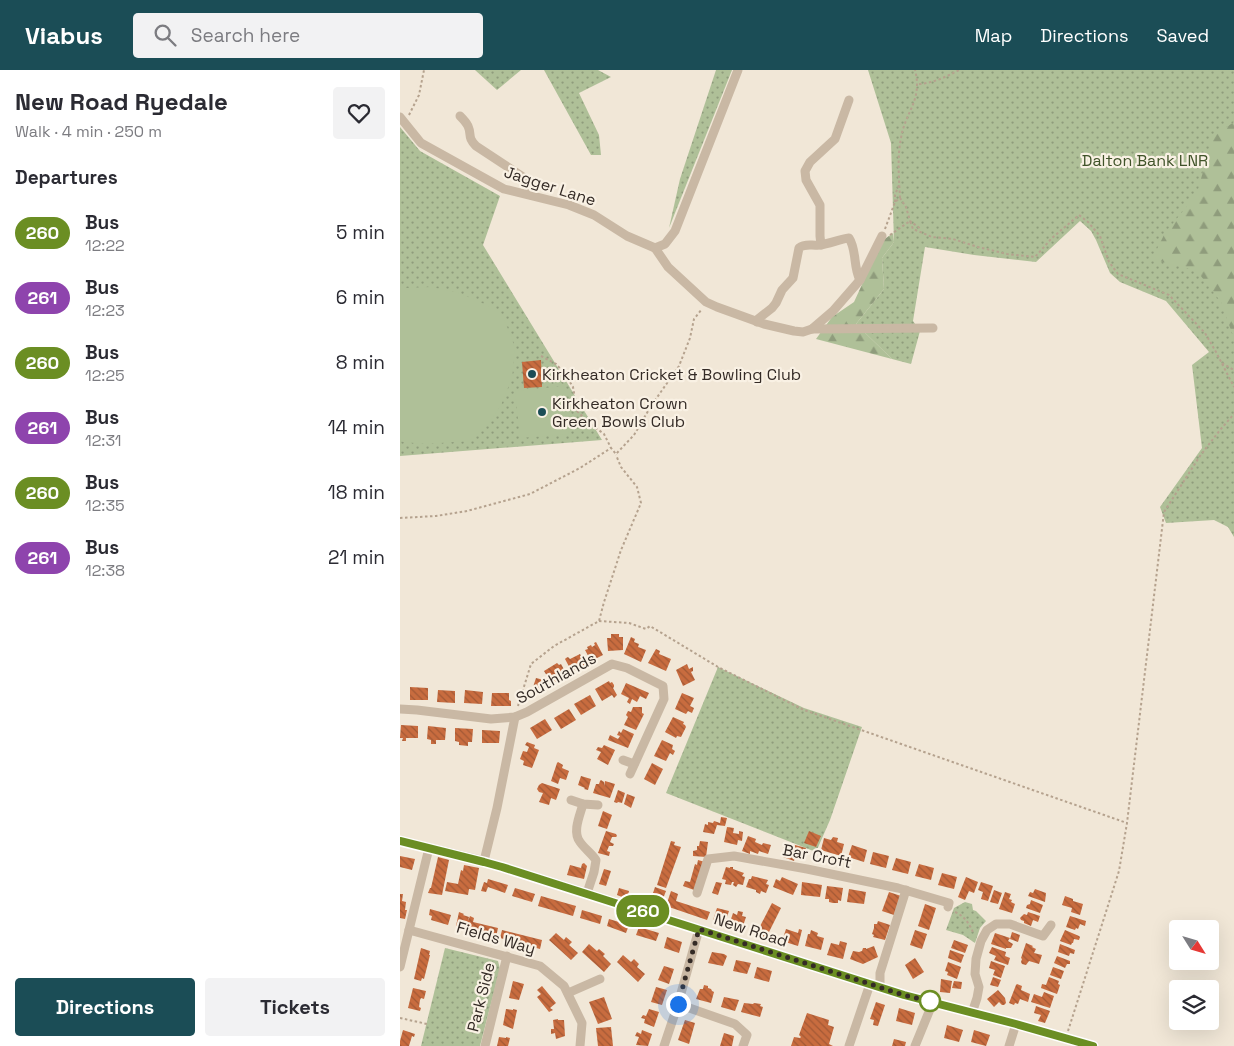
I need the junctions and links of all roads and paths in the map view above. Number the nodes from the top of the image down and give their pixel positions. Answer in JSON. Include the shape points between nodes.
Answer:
{"nodes":[{"id":1,"x":424,"y":70,"type":"edge"},
{"id":2,"x":738,"y":70,"type":"edge"},
{"id":3,"x":915,"y":70,"type":"edge"},
{"id":4,"x":959,"y":70,"type":"edge"},
{"id":5,"x":918,"y":84,"type":"junction"},
{"id":6,"x":849,"y":100,"type":"dead end"},
{"id":7,"x":460,"y":116,"type":"dead end"},
{"id":8,"x":403,"y":120,"type":"edge"},
{"id":9,"x":900,"y":184,"type":"junction"},
{"id":10,"x":531,"y":195,"type":"junction"},
{"id":11,"x":900,"y":198,"type":"junction"},
{"id":12,"x":895,"y":202,"type":"junction"},
{"id":13,"x":910,"y":222,"type":"junction"},
{"id":14,"x":921,"y":229,"type":"dead end"},
{"id":15,"x":880,"y":240,"type":"junction"},
{"id":16,"x":821,"y":245,"type":"junction"},
{"id":17,"x":655,"y":248,"type":"junction"},
{"id":18,"x":860,"y":280,"type":"junction"},
{"id":19,"x":706,"y":302,"type":"junction"},
{"id":20,"x":757,"y":322,"type":"junction"},
{"id":21,"x":933,"y":328,"type":"dead end"},
{"id":22,"x":812,"y":329,"type":"junction"},
{"id":23,"x":541,"y":356,"type":"dead end"},
{"id":24,"x":1222,"y":363,"type":"junction"},
{"id":25,"x":1234,"y":370,"type":"edge"},
{"id":26,"x":1234,"y":387,"type":"edge"},
{"id":27,"x":1234,"y":414,"type":"edge"},
{"id":28,"x":611,"y":448,"type":"junction"},
{"id":29,"x":616,"y":454,"type":"junction"},
{"id":30,"x":400,"y":518,"type":"edge"},
{"id":31,"x":599,"y":621,"type":"junction"},
{"id":32,"x":400,"y":709,"type":"edge"},
{"id":33,"x":515,"y":718,"type":"junction"},
{"id":34,"x":624,"y":760,"type":"dead end"},
{"id":35,"x":634,"y":764,"type":"junction"},
{"id":36,"x":630,"y":774,"type":"dead end"},
{"id":37,"x":571,"y":800,"type":"dead end"},
{"id":38,"x":583,"y":804,"type":"junction"},
{"id":39,"x":598,"y":805,"type":"dead end"},
{"id":40,"x":1127,"y":824,"type":"junction"},
{"id":41,"x":400,"y":841,"type":"edge"},
{"id":42,"x":429,"y":848,"type":"junction"},
{"id":43,"x":484,"y":862,"type":"junction"},
{"id":44,"x":906,"y":890,"type":"junction"},
{"id":45,"x":587,"y":893,"type":"junction"},
{"id":46,"x":697,"y":893,"type":"dead end"},
{"id":47,"x":948,"y":907,"type":"joint"},
{"id":48,"x":1051,"y":925,"type":"dead end"},
{"id":49,"x":699,"y":929,"type":"junction"},
{"id":50,"x":409,"y":930,"type":"junction"},
{"id":51,"x":981,"y":941,"type":"junction"},
{"id":52,"x":507,"y":956,"type":"junction"},
{"id":53,"x":400,"y":967,"type":"edge"},
{"id":54,"x":600,"y":979,"type":"dead end"},
{"id":55,"x":870,"y":984,"type":"junction"},
{"id":56,"x":880,"y":987,"type":"junction"},
{"id":57,"x":568,"y":993,"type":"junction"},
{"id":58,"x":933,"y":1002,"type":"junction"},
{"id":59,"x":678,"y":1004,"type":"junction"},
{"id":60,"x":972,"y":1013,"type":"junction"},
{"id":61,"x":400,"y":1018,"type":"edge"},
{"id":62,"x":427,"y":1024,"type":"dead end"},
{"id":63,"x":1016,"y":1024,"type":"junction"},
{"id":64,"x":1066,"y":1039,"type":"junction"},
{"id":65,"x":485,"y":1046,"type":"edge"},
{"id":66,"x":580,"y":1046,"type":"edge"},
{"id":67,"x":664,"y":1046,"type":"edge"},
{"id":68,"x":743,"y":1046,"type":"edge"},
{"id":69,"x":849,"y":1046,"type":"edge"},
{"id":70,"x":915,"y":1046,"type":"edge"},
{"id":71,"x":1009,"y":1046,"type":"edge"},
{"id":72,"x":1093,"y":1046,"type":"edge"}],
"edges":[{"from":1,"to":8,"type":"path","via":[[419,95]]},
{"from":2,"to":17,"type":"street","via":[[675,231],[665,244]]},
{"from":3,"to":5,"type":"path"},
{"from":4,"to":5,"type":"path","via":[[929,83]]},
{"from":5,"to":9,"type":"path","via":[[901,135]]},
{"from":6,"to":16,"type":"street","via":[[835,139],[810,162],[805,171],[806,180],[820,205]]},
{"from":7,"to":10,"type":"street","via":[[468,126],[472,142],[526,179]]},
{"from":8,"to":10,"type":"street","name":"Jagger Lane","via":[[421,142],[463,167],[504,189]]},
{"from":9,"to":11,"type":"path"},
{"from":9,"to":12,"type":"path"},
{"from":10,"to":17,"type":"street","name":"Jagger Lane","via":[[594,215],[627,236]]},
{"from":11,"to":12,"type":"path"},
{"from":11,"to":13,"type":"path"},
{"from":12,"to":15,"type":"path"},
{"from":13,"to":14,"type":"path"},
{"from":13,"to":15,"type":"path"},
{"from":13,"to":24,"type":"path","via":[[913,229],[932,237],[1035,257],[1052,238],[1080,216],[1100,236],[1109,262],[1118,274],[1169,295],[1205,333]]},
{"from":15,"to":18,"type":"street"},
{"from":16,"to":18,"type":"street","via":[[847,237],[850,239]]},
{"from":16,"to":20,"type":"street","via":[[800,246],[793,278],[772,308]]},
{"from":17,"to":19,"type":"street","via":[[668,267]]},
{"from":18,"to":22,"type":"street"},
{"from":19,"to":20,"type":"street"},
{"from":19,"to":29,"type":"path","via":[[694,319],[679,366],[634,435]]},
{"from":20,"to":22,"type":"street","via":[[794,331]]},
{"from":21,"to":22,"type":"street"},
{"from":23,"to":28,"type":"path","via":[[556,364],[565,374],[573,387],[577,411],[604,434]]},
{"from":24,"to":25,"type":"path"},
{"from":24,"to":26,"type":"path"},
{"from":27,"to":40,"type":"path","via":[[1200,456],[1164,512]]},
{"from":28,"to":29,"type":"path"},
{"from":28,"to":30,"type":"path","via":[[530,494],[467,511]]},
{"from":29,"to":31,"type":"path","via":[[637,487],[641,503],[620,550]]},
{"from":31,"to":33,"type":"path","via":[[554,646],[531,664]]},
{"from":31,"to":40,"type":"path","via":[[629,623],[646,629],[650,626],[718,667],[804,710]]},
{"from":32,"to":33,"type":"street","via":[[491,719]]},
{"from":33,"to":35,"type":"street","name":"Southlands","via":[[612,664],[627,668],[663,686],[664,699]]},
{"from":33,"to":43,"type":"street"},
{"from":34,"to":35,"type":"street"},
{"from":35,"to":36,"type":"street","name":"Southlands"},
{"from":37,"to":38,"type":"street"},
{"from":38,"to":39,"type":"street"},
{"from":38,"to":45,"type":"street","via":[[576,832],[578,841],[596,860]]},
{"from":40,"to":64,"type":"path","via":[[1119,871]]},
{"from":41,"to":42,"type":"street","name":"New Road"},
{"from":42,"to":43,"type":"street","name":"New Road"},
{"from":42,"to":50,"type":"street"},
{"from":43,"to":45,"type":"street","name":"New Road"},
{"from":44,"to":46,"type":"street","name":"Bar Croft","via":[[734,856],[708,859]]},
{"from":44,"to":47,"type":"street","name":"Bar Croft","via":[[949,903]]},
{"from":44,"to":56,"type":"street","via":[[880,973]]},
{"from":45,"to":49,"type":"street","name":"New Road"},
{"from":47,"to":51,"type":"path","via":[[962,915]]},
{"from":48,"to":51,"type":"street","via":[[1044,939],[1010,924],[996,924],[987,930]]},
{"from":49,"to":55,"type":"street","name":"New Road"},
{"from":49,"to":59,"type":"street"},
{"from":50,"to":52,"type":"street","name":"Fields Way"},
{"from":50,"to":53,"type":"street"},
{"from":51,"to":60,"type":"street","via":[[975,974],[979,986]]},
{"from":52,"to":57,"type":"street","name":"Fields Way","via":[[540,966]]},
{"from":52,"to":65,"type":"street","name":"Park Side"},
{"from":54,"to":57,"type":"street"},
{"from":55,"to":56,"type":"street","name":"New Road"},
{"from":55,"to":69,"type":"street"},
{"from":56,"to":58,"type":"street","name":"New Road"},
{"from":57,"to":66,"type":"street","name":"Fields Way","via":[[582,1023]]},
{"from":58,"to":60,"type":"street","name":"New Road"},
{"from":58,"to":70,"type":"street"},
{"from":59,"to":67,"type":"street"},
{"from":59,"to":68,"type":"street","via":[[736,1024],[747,1035]]},
{"from":60,"to":63,"type":"street","name":"New Road"},
{"from":61,"to":62,"type":"path"},
{"from":63,"to":64,"type":"street","name":"New Road"},
{"from":63,"to":71,"type":"street"},
{"from":64,"to":72,"type":"street","name":"New Road"}]}
